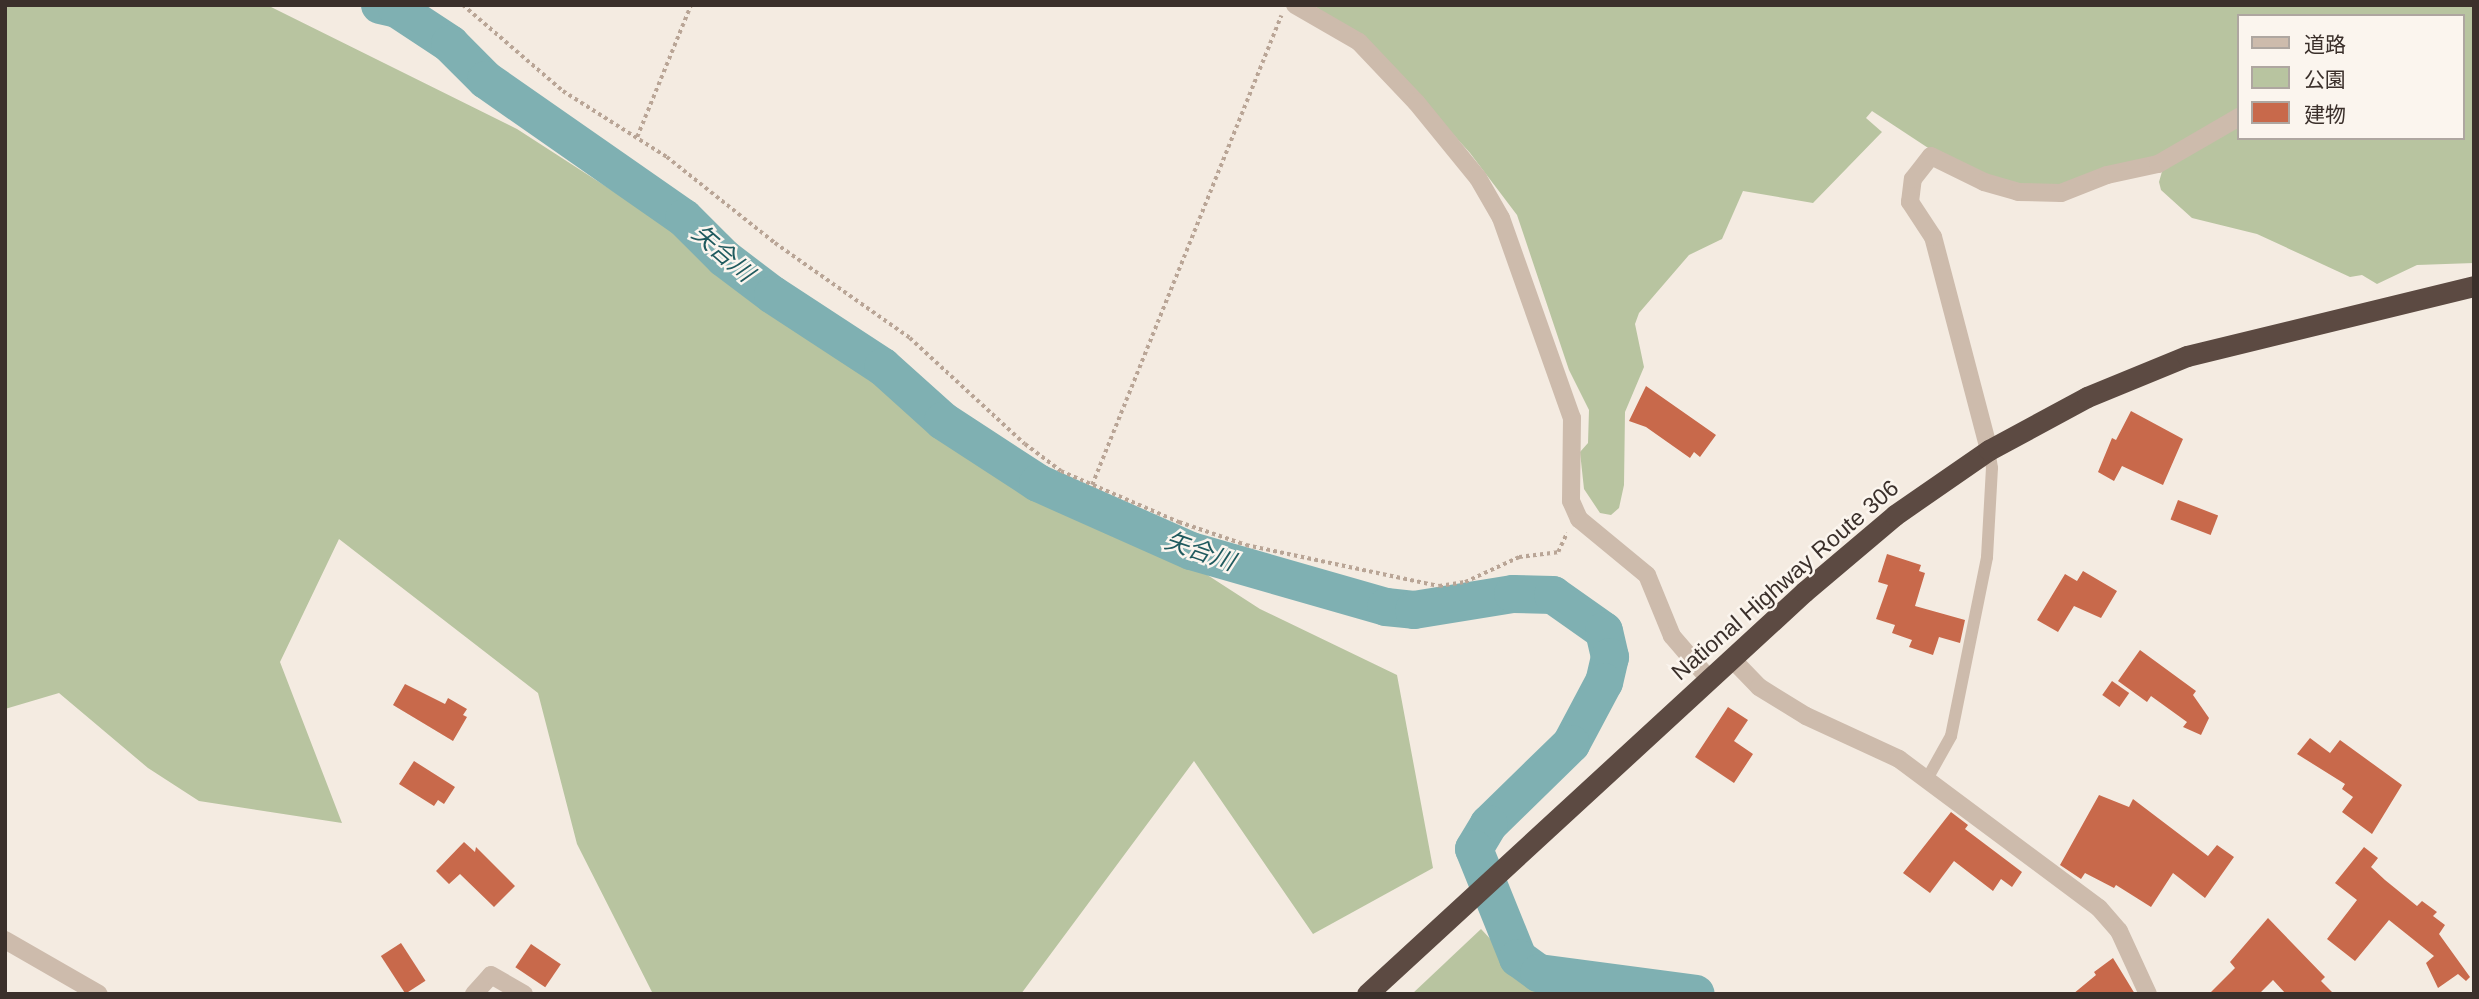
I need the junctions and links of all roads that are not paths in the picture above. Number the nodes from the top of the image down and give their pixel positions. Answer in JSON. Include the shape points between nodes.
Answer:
{"nodes":[{"id":1,"x":1295,"y":5,"type":"edge"},
{"id":2,"x":2238,"y":118,"type":"edge"},
{"id":3,"x":2474,"y":286,"type":"edge"},
{"id":4,"x":1989,"y":450,"type":"junction"},
{"id":5,"x":1731,"y":659,"type":"junction"},
{"id":6,"x":1709,"y":679,"type":"junction"},
{"id":7,"x":1927,"y":779,"type":"junction"},
{"id":8,"x":5,"y":940,"type":"edge"},
{"id":9,"x":99,"y":994,"type":"edge"},
{"id":10,"x":474,"y":994,"type":"edge"},
{"id":11,"x":524,"y":994,"type":"edge"},
{"id":12,"x":1367,"y":994,"type":"edge"},
{"id":13,"x":2148,"y":994,"type":"edge"}],
"edges":[{"from":1,"to":6,"type":"street","via":[[1359,42],[1462,155],[1501,218],[1572,418],[1571,501],[1590,531],[1647,575],[1672,636]]},
{"from":2,"to":4,"type":"street","via":[[2158,164],[2107,174],[2061,193],[2018,192],[1984,182],[1931,156],[1913,179],[1910,202],[1933,237]]},
{"from":3,"to":4,"type":"highway","name":"National Highway Route 306","via":[[2187,356],[2087,397]]},
{"from":4,"to":5,"type":"highway","name":"National Highway Route 306","via":[[1895,515]]},
{"from":4,"to":7,"type":"lane","via":[[1987,557],[1951,736]]},
{"from":5,"to":6,"type":"highway","name":"National Highway Route 306"},
{"from":5,"to":7,"type":"street","via":[[1759,687],[1805,716],[1899,759]]},
{"from":6,"to":12,"type":"highway","name":"National Highway Route 306"},
{"from":7,"to":13,"type":"street","via":[[2099,908],[2119,931]]},
{"from":8,"to":9,"type":"street"},
{"from":10,"to":11,"type":"street","via":[[491,975]]}]}
